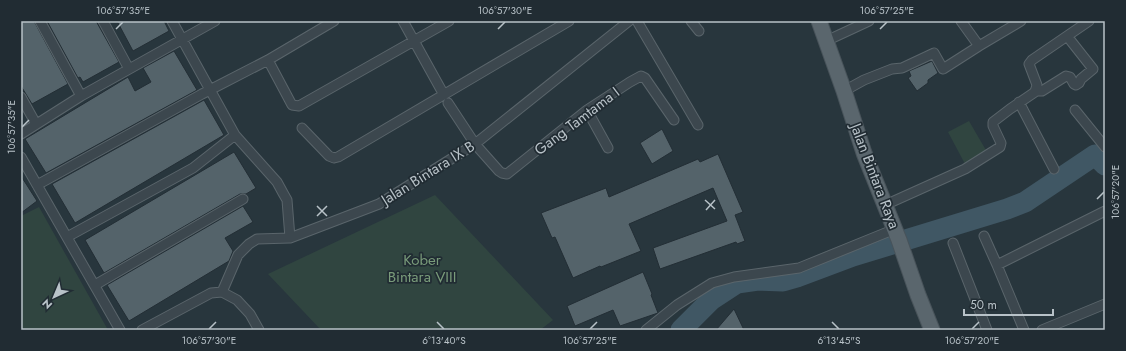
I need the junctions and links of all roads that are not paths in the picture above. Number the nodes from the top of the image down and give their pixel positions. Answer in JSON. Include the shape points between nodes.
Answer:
{"nodes":[{"id":1,"x":40,"y":21,"type":"edge"},
{"id":2,"x":103,"y":21,"type":"edge"},
{"id":3,"x":172,"y":21,"type":"edge"},
{"id":4,"x":215,"y":21,"type":"edge"},
{"id":5,"x":334,"y":21,"type":"edge"},
{"id":6,"x":403,"y":21,"type":"edge"},
{"id":7,"x":449,"y":21,"type":"edge"},
{"id":8,"x":569,"y":21,"type":"edge"},
{"id":9,"x":629,"y":21,"type":"edge"},
{"id":10,"x":636,"y":21,"type":"edge"},
{"id":11,"x":690,"y":21,"type":"edge"},
{"id":12,"x":819,"y":21,"type":"edge"},
{"id":13,"x":869,"y":21,"type":"edge"},
{"id":14,"x":961,"y":21,"type":"edge"},
{"id":15,"x":1021,"y":21,"type":"edge"},
{"id":16,"x":1089,"y":21,"type":"edge"},
{"id":17,"x":1077,"y":24,"type":"edge"},
{"id":18,"x":699,"y":31,"type":"dead end"},
{"id":19,"x":1067,"y":36,"type":"junction"},
{"id":20,"x":182,"y":40,"type":"junction"},
{"id":21,"x":414,"y":40,"type":"junction"},
{"id":22,"x":826,"y":41,"type":"junction"},
{"id":23,"x":977,"y":48,"type":"junction"},
{"id":24,"x":268,"y":60,"type":"junction"},
{"id":25,"x":129,"y":69,"type":"junction"},
{"id":26,"x":209,"y":91,"type":"junction"},
{"id":27,"x":844,"y":91,"type":"junction"},
{"id":28,"x":1035,"y":92,"type":"junction"},
{"id":29,"x":81,"y":96,"type":"junction"},
{"id":30,"x":21,"y":97,"type":"edge"},
{"id":31,"x":446,"y":99,"type":"junction"},
{"id":32,"x":1020,"y":102,"type":"junction"},
{"id":33,"x":587,"y":110,"type":"junction"},
{"id":34,"x":1075,"y":110,"type":"dead end"},
{"id":35,"x":674,"y":120,"type":"dead end"},
{"id":36,"x":36,"y":124,"type":"junction"},
{"id":37,"x":698,"y":125,"type":"dead end"},
{"id":38,"x":302,"y":128,"type":"dead end"},
{"id":39,"x":21,"y":134,"type":"edge"},
{"id":40,"x":235,"y":135,"type":"junction"},
{"id":41,"x":476,"y":144,"type":"junction"},
{"id":42,"x":1105,"y":147,"type":"edge"},
{"id":43,"x":608,"y":148,"type":"dead end"},
{"id":44,"x":21,"y":157,"type":"edge"},
{"id":45,"x":1054,"y":168,"type":"dead end"},
{"id":46,"x":37,"y":185,"type":"junction"},
{"id":47,"x":243,"y":199,"type":"dead end"},
{"id":48,"x":885,"y":205,"type":"junction"},
{"id":49,"x":1105,"y":211,"type":"edge"},
{"id":50,"x":897,"y":235,"type":"junction"},
{"id":51,"x":984,"y":236,"type":"dead end"},
{"id":52,"x":67,"y":237,"type":"junction"},
{"id":53,"x":290,"y":238,"type":"junction"},
{"id":54,"x":953,"y":243,"type":"dead end"},
{"id":55,"x":998,"y":265,"type":"junction"},
{"id":56,"x":95,"y":285,"type":"junction"},
{"id":57,"x":222,"y":292,"type":"junction"},
{"id":58,"x":1105,"y":304,"type":"edge"},
{"id":59,"x":120,"y":330,"type":"edge"},
{"id":60,"x":142,"y":330,"type":"edge"},
{"id":61,"x":259,"y":330,"type":"edge"},
{"id":62,"x":646,"y":330,"type":"edge"},
{"id":63,"x":932,"y":330,"type":"edge"},
{"id":64,"x":987,"y":330,"type":"edge"},
{"id":65,"x":1024,"y":330,"type":"edge"},
{"id":66,"x":1042,"y":330,"type":"edge"}],
"edges":[{"from":1,"to":29,"type":"street"},
{"from":2,"to":25,"type":"street"},
{"from":3,"to":20,"type":"street"},
{"from":4,"to":20,"type":"street"},
{"from":5,"to":24,"type":"street"},
{"from":6,"to":21,"type":"street"},
{"from":7,"to":21,"type":"street"},
{"from":8,"to":31,"type":"street"},
{"from":9,"to":41,"type":"street","name":"Jalan Bintara IX B"},
{"from":10,"to":37,"type":"street"},
{"from":11,"to":18,"type":"street"},
{"from":12,"to":22,"type":"main road","name":"Jalan Bintara Raya"},
{"from":13,"to":22,"type":"street"},
{"from":14,"to":23,"type":"street"},
{"from":15,"to":23,"type":"street"},
{"from":16,"to":17,"type":"street"},
{"from":17,"to":19,"type":"street"},
{"from":19,"to":28,"type":"street","via":[[1029,64],[1037,85]]},
{"from":19,"to":28,"type":"street","via":[[1093,69],[1076,85],[1066,76],[1042,91]]},
{"from":20,"to":25,"type":"street"},
{"from":20,"to":26,"type":"street"},
{"from":21,"to":24,"type":"street","via":[[299,106],[292,105]]},
{"from":21,"to":31,"type":"street"},
{"from":22,"to":27,"type":"main road","name":"Jalan Bintara Raya"},
{"from":23,"to":27,"type":"street","via":[[943,69],[934,53],[902,68],[892,69],[864,80]]},
{"from":24,"to":26,"type":"street"},
{"from":25,"to":29,"type":"street"},
{"from":26,"to":40,"type":"street"},
{"from":26,"to":46,"type":"street"},
{"from":27,"to":48,"type":"main road","name":"Jalan Bintara Raya","via":[[864,153]]},
{"from":28,"to":32,"type":"street"},
{"from":29,"to":36,"type":"street"},
{"from":30,"to":36,"type":"street"},
{"from":31,"to":38,"type":"street","via":[[334,158]]},
{"from":31,"to":41,"type":"street"},
{"from":32,"to":45,"type":"street"},
{"from":32,"to":48,"type":"street","via":[[993,122],[1002,143],[1000,147],[965,168]]},
{"from":33,"to":35,"type":"street","name":"Gang Tamtama I","via":[[641,76],[646,78]]},
{"from":33,"to":41,"type":"street","name":"Gang Tamtama I","via":[[507,174],[499,171]]},
{"from":33,"to":43,"type":"street"},
{"from":34,"to":42,"type":"street"},
{"from":36,"to":39,"type":"street"},
{"from":40,"to":52,"type":"street","via":[[193,168]]},
{"from":40,"to":53,"type":"street","via":[[284,193],[287,200]]},
{"from":41,"to":53,"type":"street","name":"Jalan Bintara IX B","via":[[379,204]]},
{"from":44,"to":46,"type":"street"},
{"from":46,"to":52,"type":"street"},
{"from":47,"to":56,"type":"street"},
{"from":48,"to":50,"type":"main road","name":"Jalan Bintara Raya"},
{"from":49,"to":55,"type":"street"},
{"from":50,"to":62,"type":"street","via":[[799,268],[734,277],[712,283],[677,305]]},
{"from":50,"to":63,"type":"main road","name":"Jalan Bintara Raya"},
{"from":51,"to":55,"type":"street"},
{"from":52,"to":56,"type":"street"},
{"from":53,"to":57,"type":"street","name":"Jalan Bintara IX B","via":[[257,239],[243,248]]},
{"from":54,"to":64,"type":"street"},
{"from":55,"to":65,"type":"street"},
{"from":56,"to":59,"type":"street"},
{"from":57,"to":60,"type":"street","via":[[211,293]]},
{"from":57,"to":61,"type":"street","via":[[237,300],[250,314]]},
{"from":58,"to":66,"type":"street"}]}
